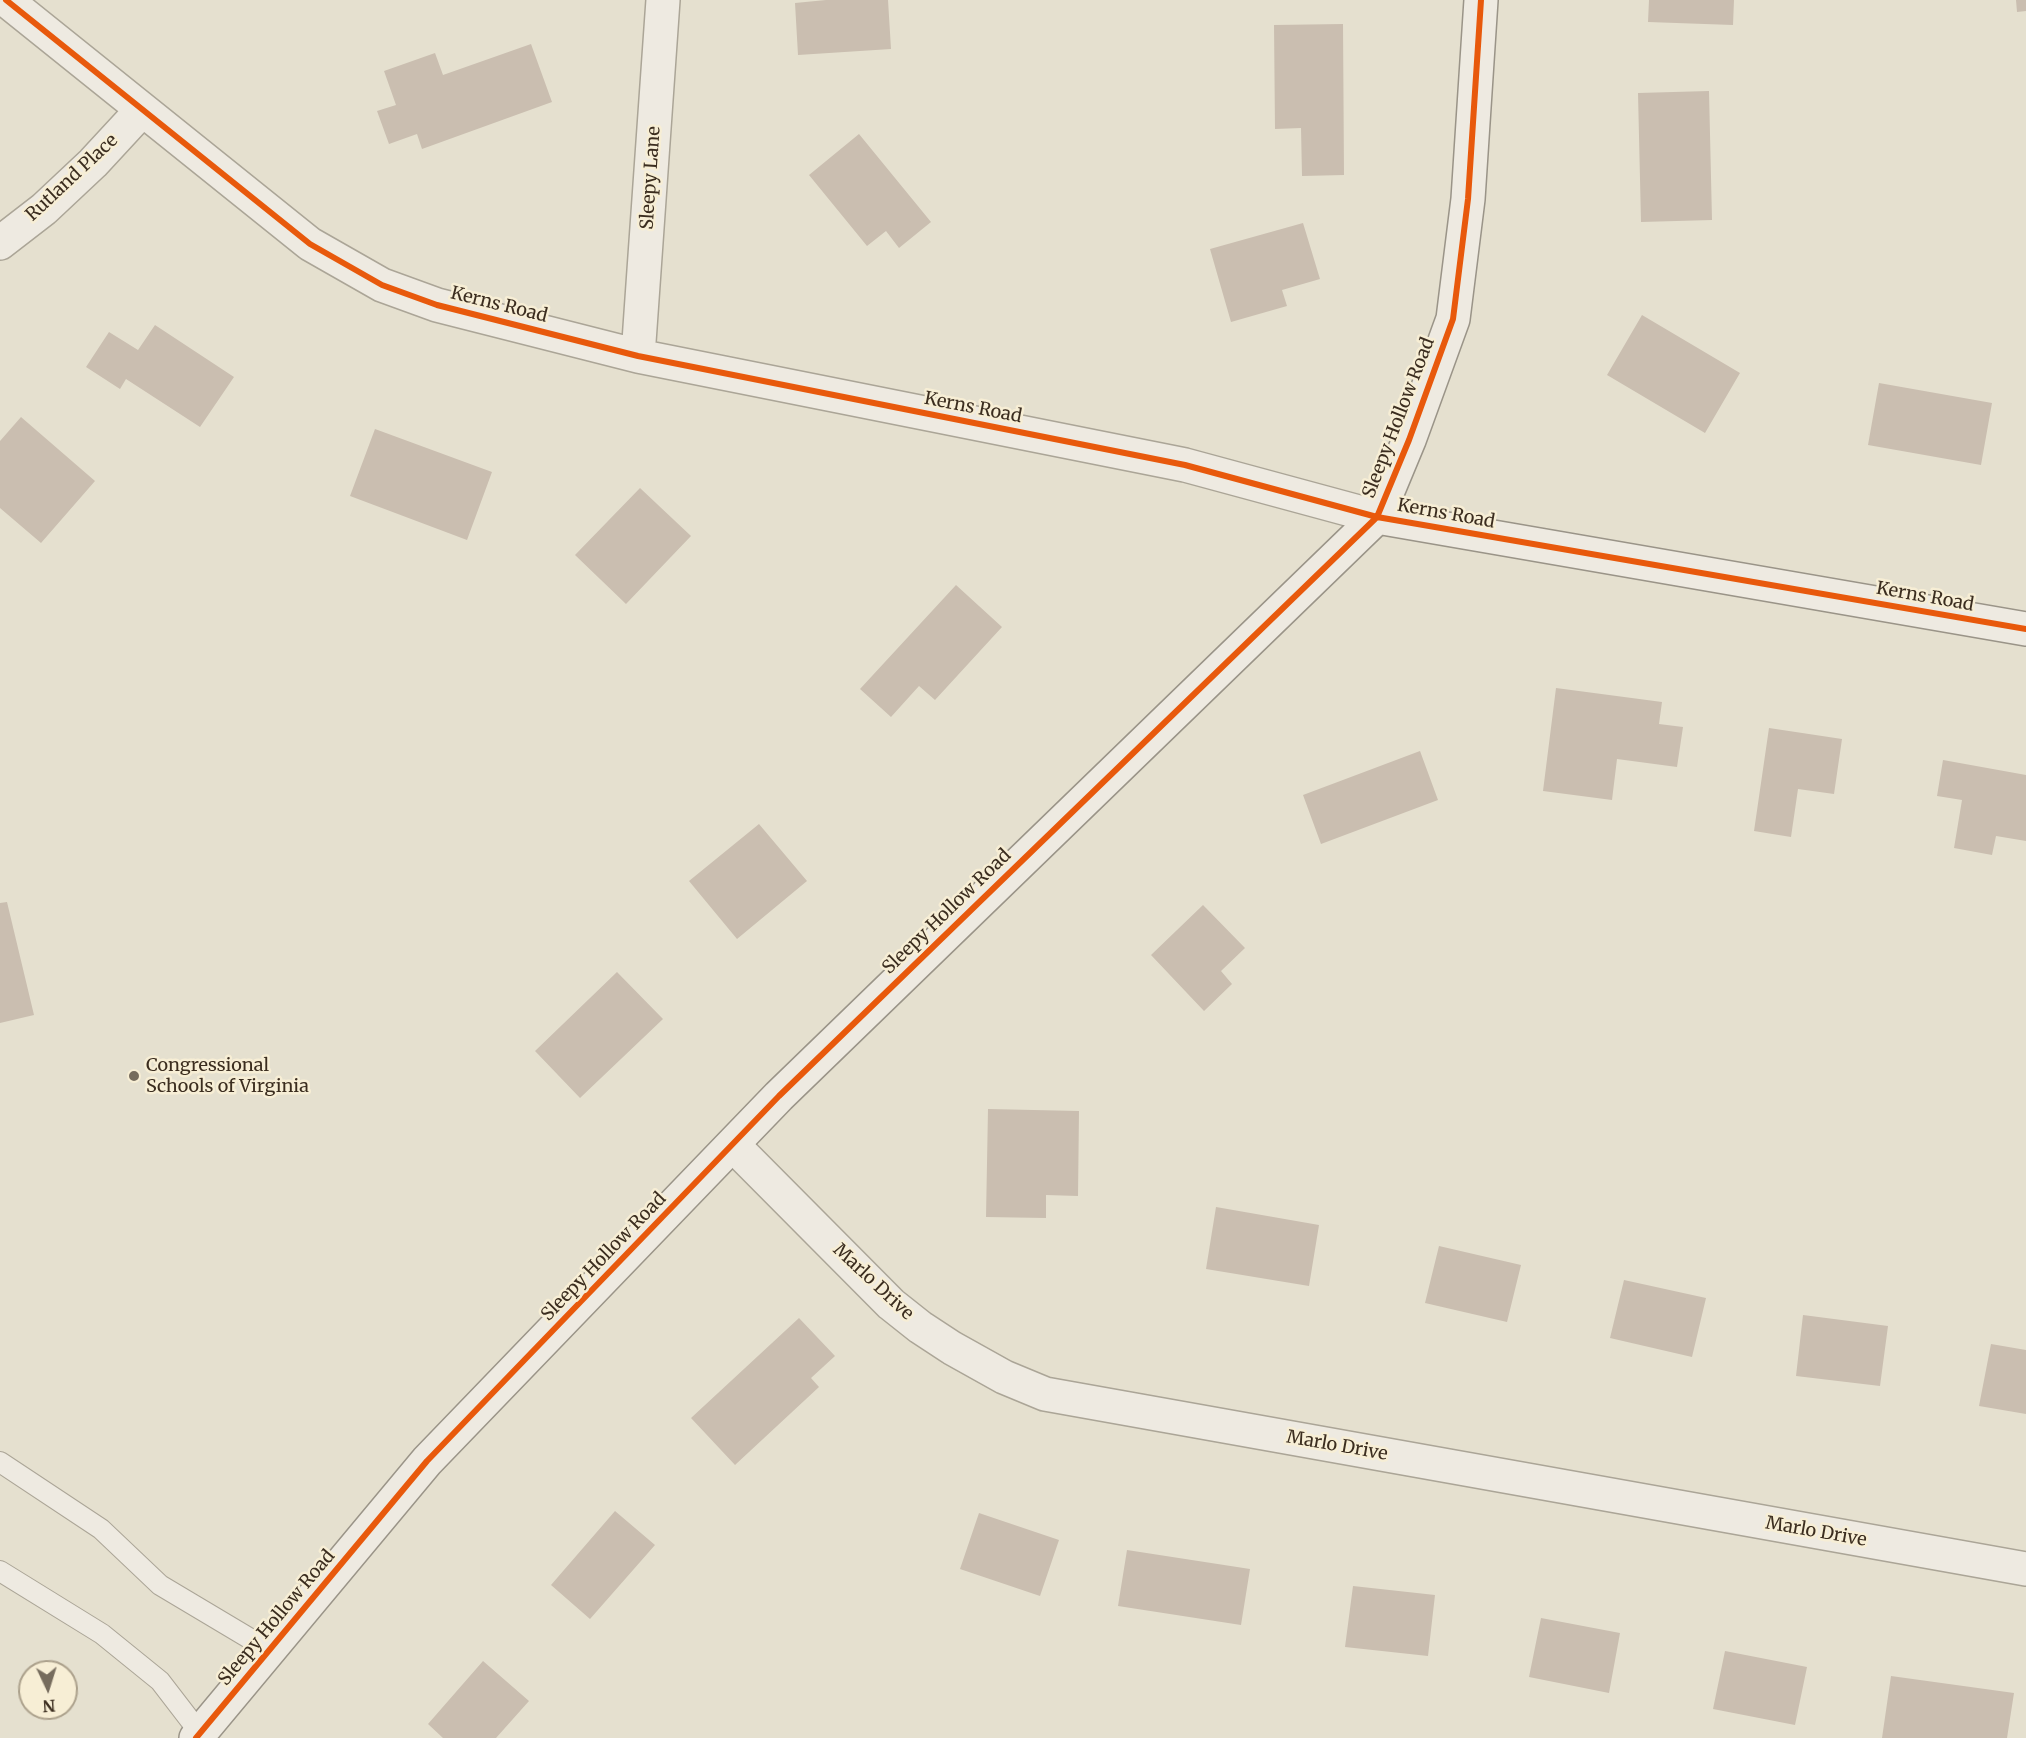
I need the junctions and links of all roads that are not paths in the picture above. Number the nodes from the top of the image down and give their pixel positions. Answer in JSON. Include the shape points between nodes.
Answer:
{"nodes":[{"id":1,"x":6,"y":0,"type":"edge"},
{"id":2,"x":663,"y":0,"type":"edge"},
{"id":3,"x":1481,"y":0,"type":"edge"},
{"id":4,"x":142,"y":110,"type":"junction"},
{"id":5,"x":0,"y":243,"type":"edge"},
{"id":6,"x":639,"y":356,"type":"junction"},
{"id":7,"x":1377,"y":517,"type":"junction"},
{"id":8,"x":2026,"y":629,"type":"edge"},
{"id":9,"x":733,"y":1145,"type":"junction"},
{"id":10,"x":0,"y":1462,"type":"edge"},
{"id":11,"x":2026,"y":1569,"type":"edge"},
{"id":12,"x":0,"y":1571,"type":"edge"},
{"id":13,"x":269,"y":1650,"type":"junction"},
{"id":14,"x":198,"y":1736,"type":"edge"}],
"edges":[{"from":1,"to":4,"type":"street","name":"Kerns Road"},
{"from":2,"to":6,"type":"street","name":"Sleepy Lane"},
{"from":3,"to":7,"type":"street","name":"Sleepy Hollow Road","via":[[1468,199],[1454,319]]},
{"from":4,"to":5,"type":"street","name":"Rutland Place","via":[[93,163]]},
{"from":4,"to":6,"type":"street","name":"Kerns Road","via":[[310,244],[382,285],[438,305]]},
{"from":6,"to":7,"type":"street","name":"Kerns Road","via":[[1185,465]]},
{"from":7,"to":8,"type":"street","name":"Kerns Road"},
{"from":7,"to":9,"type":"street","name":"Sleepy Hollow Road","via":[[778,1096]]},
{"from":9,"to":11,"type":"street","name":"Marlo Drive","via":[[891,1304],[952,1348],[1045,1394]]},
{"from":9,"to":13,"type":"street","name":"Sleepy Hollow Road","via":[[427,1461]]},
{"from":10,"to":13,"type":"lane","via":[[102,1529],[160,1586]]},
{"from":12,"to":14,"type":"lane","via":[[102,1634],[160,1681]]},
{"from":13,"to":14,"type":"street","name":"Sleepy Hollow Road"}]}
